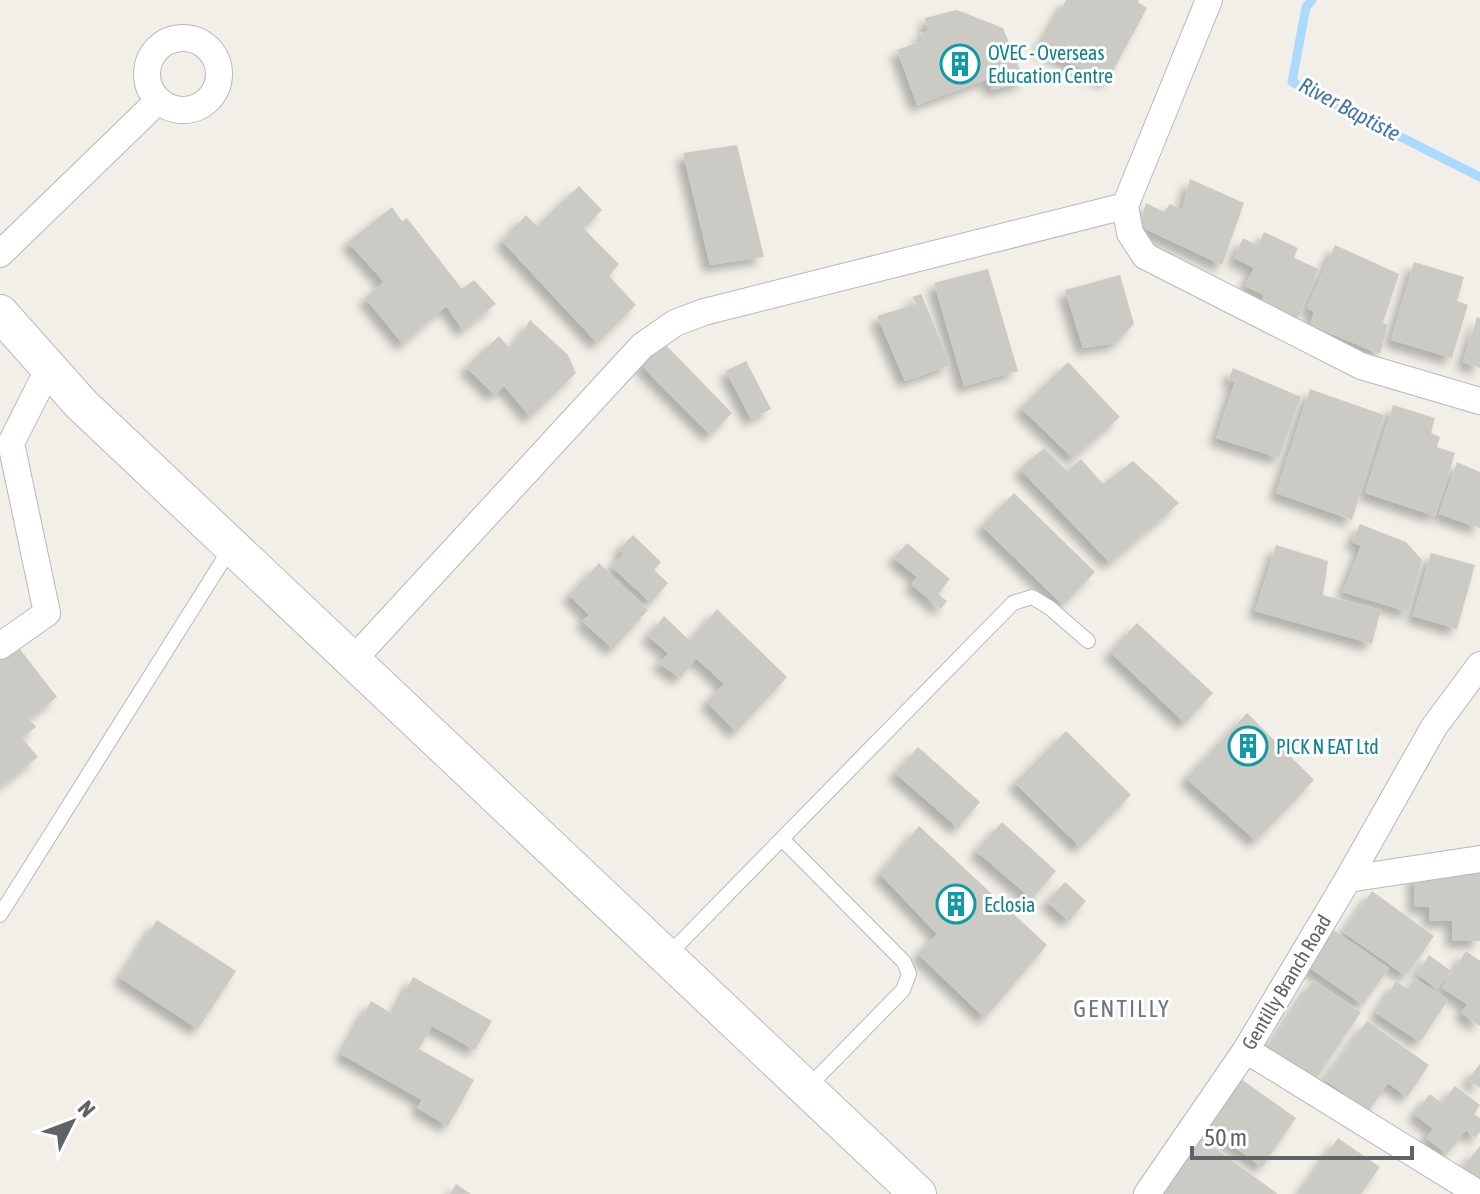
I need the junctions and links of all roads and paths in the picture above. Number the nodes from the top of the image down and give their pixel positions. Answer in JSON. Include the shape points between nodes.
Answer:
{"nodes":[{"id":1,"x":1209,"y":0,"type":"edge"},
{"id":2,"x":158,"y":101,"type":"dead end"},
{"id":3,"x":1125,"y":206,"type":"junction"},
{"id":4,"x":0,"y":254,"type":"edge"},
{"id":5,"x":0,"y":313,"type":"edge"},
{"id":6,"x":49,"y":368,"type":"junction"},
{"id":7,"x":1480,"y":401,"type":"edge"},
{"id":8,"x":232,"y":546,"type":"junction"},
{"id":9,"x":1088,"y":641,"type":"dead end"},
{"id":10,"x":0,"y":646,"type":"edge"},
{"id":11,"x":353,"y":660,"type":"junction"},
{"id":12,"x":1480,"y":665,"type":"edge"},
{"id":13,"x":782,"y":839,"type":"junction"},
{"id":14,"x":1480,"y":859,"type":"edge"},
{"id":15,"x":1348,"y":879,"type":"junction"},
{"id":16,"x":0,"y":915,"type":"edge"},
{"id":17,"x":667,"y":956,"type":"junction"},
{"id":18,"x":1246,"y":1050,"type":"junction"},
{"id":19,"x":806,"y":1089,"type":"junction"},
{"id":20,"x":918,"y":1194,"type":"edge"},
{"id":21,"x":1147,"y":1194,"type":"edge"},
{"id":22,"x":1479,"y":1194,"type":"edge"}],
"edges":[{"from":1,"to":3,"type":"street"},
{"from":2,"to":4,"type":"street"},
{"from":3,"to":7,"type":"street","via":[[1130,233],[1145,256],[1361,366]]},
{"from":3,"to":11,"type":"street","via":[[675,323],[642,346]]},
{"from":5,"to":6,"type":"main road"},
{"from":6,"to":8,"type":"main road"},
{"from":6,"to":10,"type":"street","via":[[11,443],[47,613]]},
{"from":8,"to":11,"type":"main road"},
{"from":8,"to":16,"type":"lane"},
{"from":9,"to":13,"type":"lane","via":[[1032,597],[1013,603]]},
{"from":11,"to":17,"type":"main road"},
{"from":12,"to":15,"type":"street","name":"Gentilly Branch Road","via":[[1434,727]]},
{"from":13,"to":17,"type":"lane"},
{"from":13,"to":19,"type":"lane","via":[[904,962],[909,974],[903,990]]},
{"from":14,"to":15,"type":"street"},
{"from":15,"to":18,"type":"street","name":"Gentilly Branch Road"},
{"from":17,"to":19,"type":"main road"},
{"from":18,"to":21,"type":"street","name":"Gentilly Branch Road"},
{"from":18,"to":22,"type":"street"},
{"from":19,"to":20,"type":"main road"}]}
